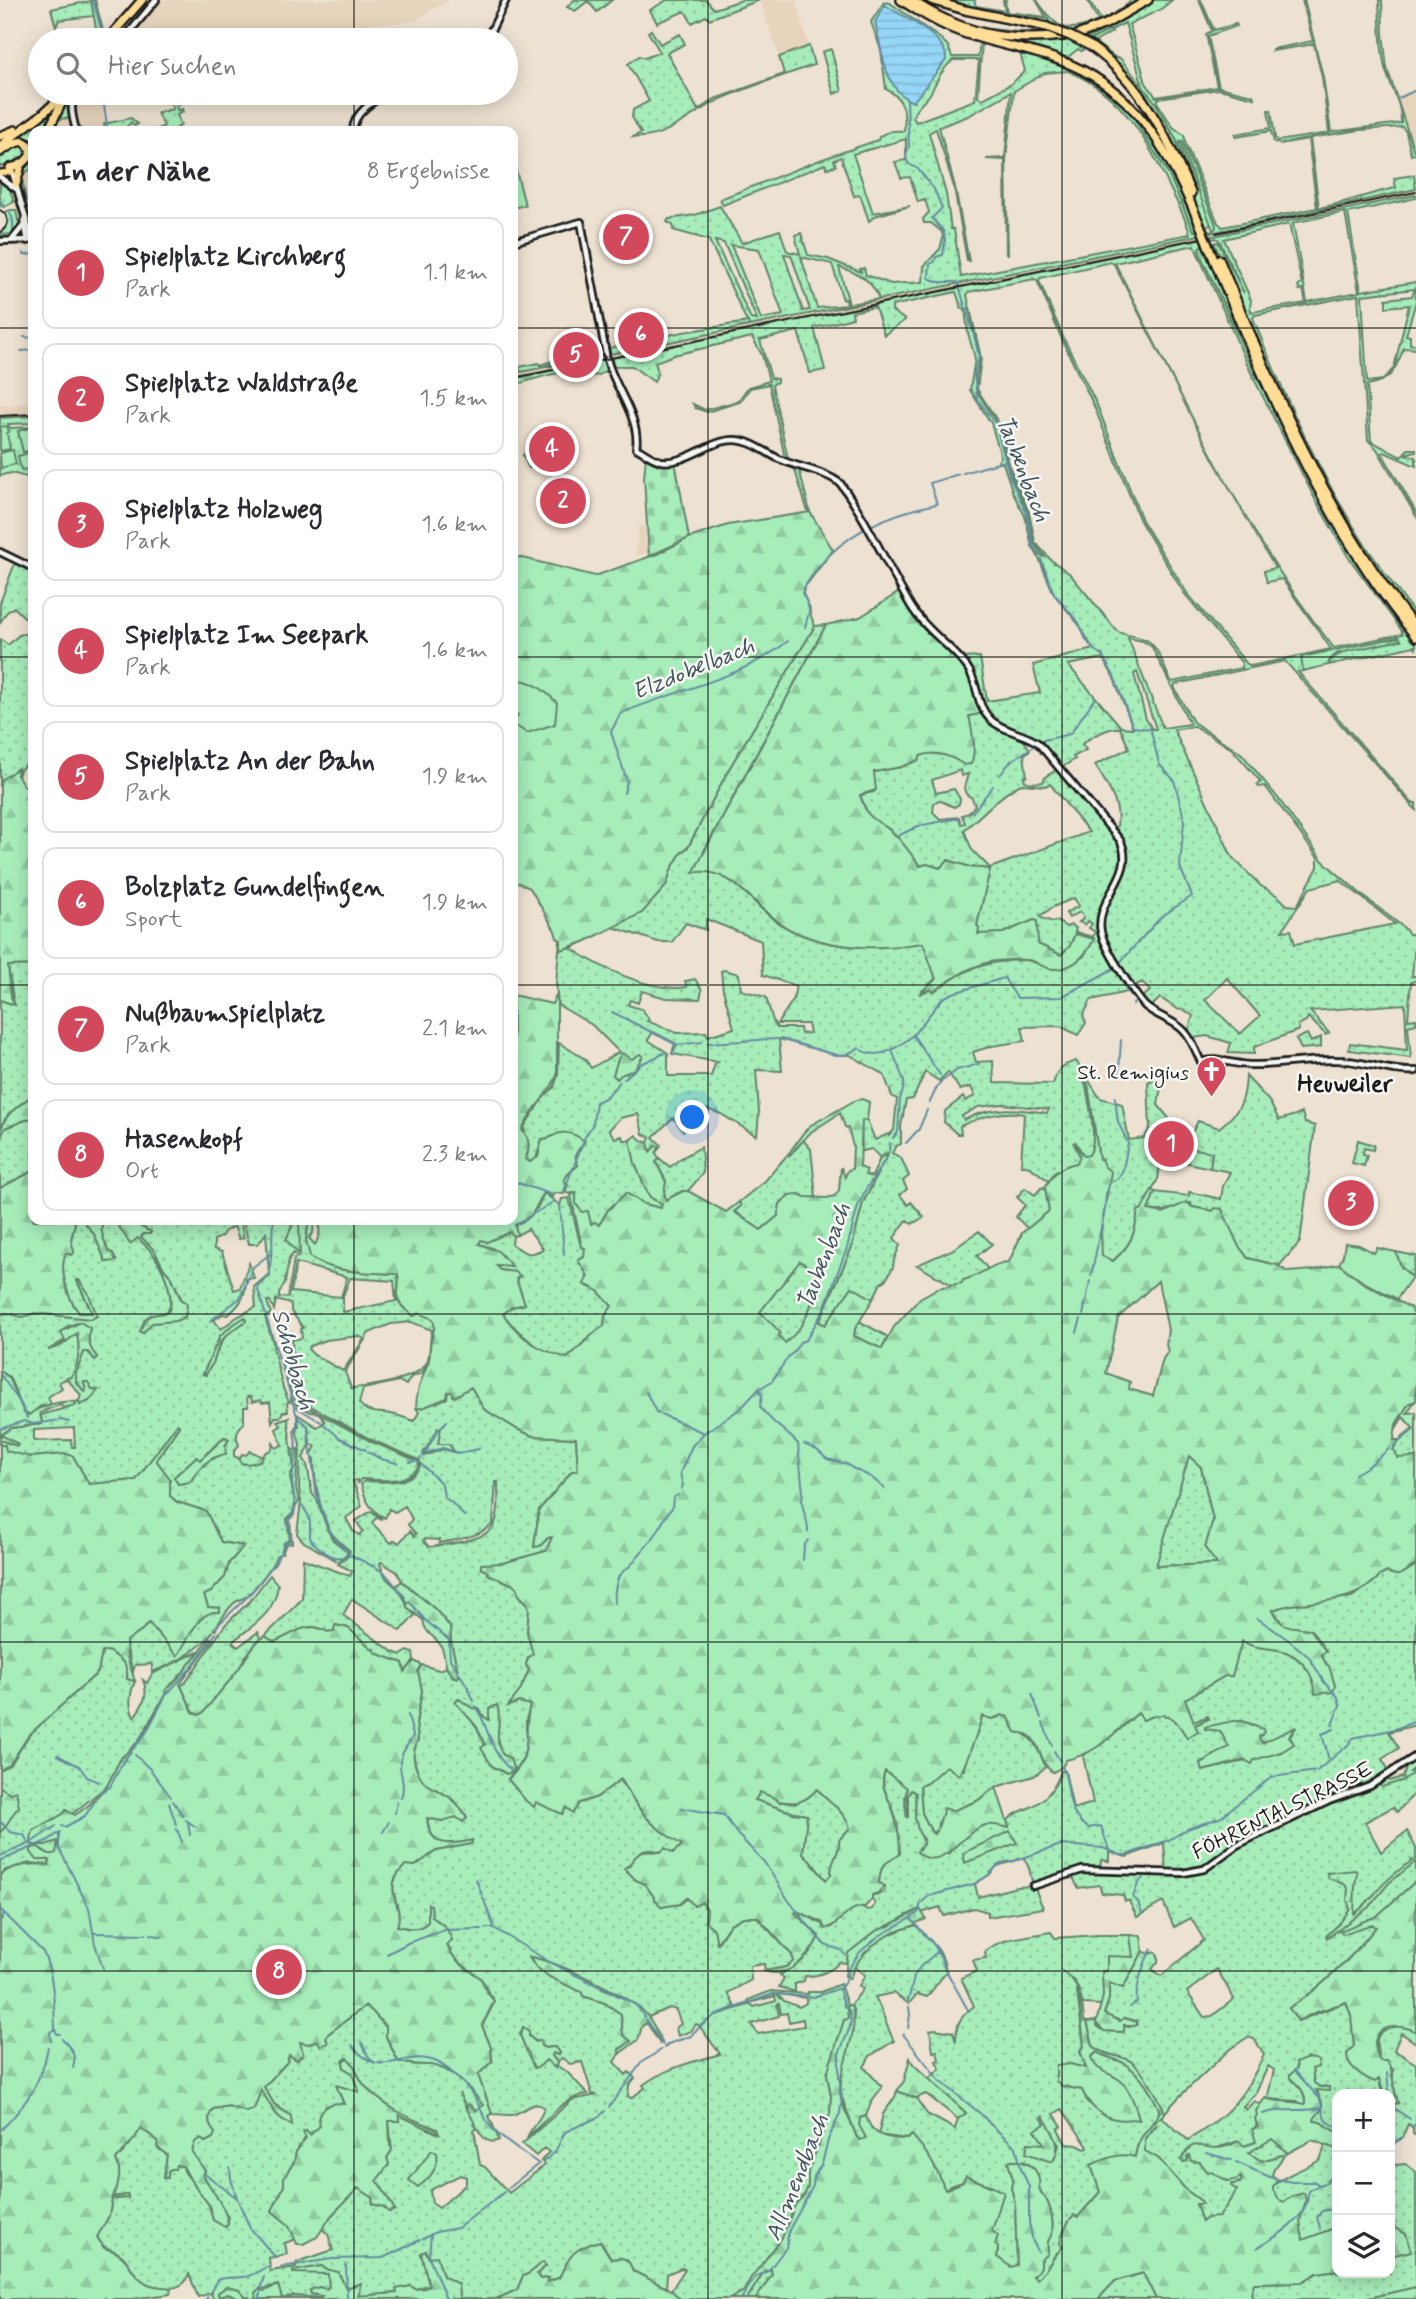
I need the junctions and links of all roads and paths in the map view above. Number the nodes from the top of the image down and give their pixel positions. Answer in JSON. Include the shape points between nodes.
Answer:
{"nodes":[{"id":1,"x":142,"y":0,"type":"edge"},
{"id":2,"x":148,"y":0,"type":"edge"},
{"id":3,"x":156,"y":0,"type":"edge"},
{"id":4,"x":506,"y":0,"type":"edge"},
{"id":5,"x":901,"y":0,"type":"edge"},
{"id":6,"x":911,"y":0,"type":"edge"},
{"id":7,"x":930,"y":0,"type":"edge"},
{"id":8,"x":1148,"y":0,"type":"edge"},
{"id":9,"x":118,"y":28,"type":"edge"},
{"id":10,"x":124,"y":28,"type":"edge"},
{"id":11,"x":133,"y":28,"type":"edge"},
{"id":12,"x":492,"y":28,"type":"edge"},
{"id":13,"x":1077,"y":35,"type":"dead end"},
{"id":14,"x":995,"y":41,"type":"junction"},
{"id":15,"x":45,"y":105,"type":"edge"},
{"id":16,"x":52,"y":105,"type":"edge"},
{"id":17,"x":60,"y":105,"type":"edge"},
{"id":18,"x":71,"y":105,"type":"edge"},
{"id":19,"x":372,"y":105,"type":"edge"},
{"id":20,"x":50,"y":126,"type":"edge"},
{"id":21,"x":75,"y":126,"type":"edge"},
{"id":22,"x":354,"y":126,"type":"edge"},
{"id":23,"x":0,"y":138,"type":"edge"},
{"id":24,"x":28,"y":144,"type":"edge"},
{"id":25,"x":0,"y":146,"type":"edge"},
{"id":26,"x":0,"y":152,"type":"edge"},
{"id":27,"x":28,"y":160,"type":"edge"},
{"id":28,"x":28,"y":162,"type":"edge"},
{"id":29,"x":0,"y":168,"type":"edge"},
{"id":30,"x":12,"y":170,"type":"junction"},
{"id":31,"x":0,"y":175,"type":"edge"},
{"id":32,"x":15,"y":186,"type":"junction"},
{"id":33,"x":26,"y":225,"type":"junction"},
{"id":34,"x":1203,"y":227,"type":"junction"},
{"id":35,"x":28,"y":231,"type":"edge"},
{"id":36,"x":13,"y":239,"type":"junction"},
{"id":37,"x":28,"y":239,"type":"edge"},
{"id":38,"x":0,"y":241,"type":"edge"},
{"id":39,"x":518,"y":241,"type":"edge"},
{"id":40,"x":1210,"y":244,"type":"junction"},
{"id":41,"x":0,"y":552,"type":"edge"},
{"id":42,"x":28,"y":566,"type":"edge"},
{"id":43,"x":1416,"y":628,"type":"edge"},
{"id":44,"x":1416,"y":637,"type":"edge"},
{"id":45,"x":1414,"y":1072,"type":"edge"},
{"id":46,"x":1416,"y":1756,"type":"edge"},
{"id":47,"x":1034,"y":1886,"type":"dead end"}],
"edges":[{"from":1,"to":9,"type":"highway"},
{"from":2,"to":10,"type":"highway"},
{"from":3,"to":11,"type":"street"},
{"from":4,"to":12,"type":"street"},
{"from":5,"to":14,"type":"highway","via":[[943,25]]},
{"from":6,"to":14,"type":"highway","via":[[978,33],[1065,37],[1031,43]]},
{"from":7,"to":34,"type":"highway","bridge":true,"via":[[1047,27],[1090,47],[1120,72],[1149,108],[1170,144]]},
{"from":8,"to":13,"type":"highway"},
{"from":14,"to":34,"type":"highway","via":[[1059,60],[1105,84],[1143,119],[1167,154]]},
{"from":15,"to":23,"type":"highway"},
{"from":16,"to":25,"type":"highway"},
{"from":17,"to":20,"type":"highway"},
{"from":18,"to":21,"type":"street"},
{"from":19,"to":22,"type":"street","via":[[358,115]]},
{"from":24,"to":26,"type":"highway","via":[[20,141]]},
{"from":27,"to":30,"type":"highway"},
{"from":28,"to":30,"type":"highway"},
{"from":29,"to":30,"type":"main road"},
{"from":30,"to":31,"type":"main road"},
{"from":30,"to":32,"type":"highway"},
{"from":30,"to":32,"type":"street"},
{"from":31,"to":32,"type":"street"},
{"from":32,"to":33,"type":"street"},
{"from":33,"to":35,"type":"street"},
{"from":33,"to":36,"type":"street"},
{"from":34,"to":40,"type":"highway","bridge":true},
{"from":36,"to":37,"type":"street"},
{"from":36,"to":38,"type":"street"},
{"from":39,"to":45,"type":"street","via":[[581,222],[609,366],[634,424],[636,448],[660,461],[740,440],[840,484],[913,610],[969,670],[989,718],[1038,743],[1120,841],[1124,867],[1103,910],[1100,925],[1104,939],[1146,1006],[1185,1032],[1201,1062],[1259,1065],[1346,1060]]},
{"from":40,"to":43,"type":"highway","via":[[1317,477],[1368,563]]},
{"from":40,"to":44,"type":"highway","via":[[1271,393],[1315,484],[1368,574]]},
{"from":41,"to":42,"type":"street"},
{"from":46,"to":47,"type":"street","name":"FÖHRENTALSTRASSE","via":[[1370,1786],[1237,1845],[1204,1869],[1183,1873],[1082,1870]]}]}
